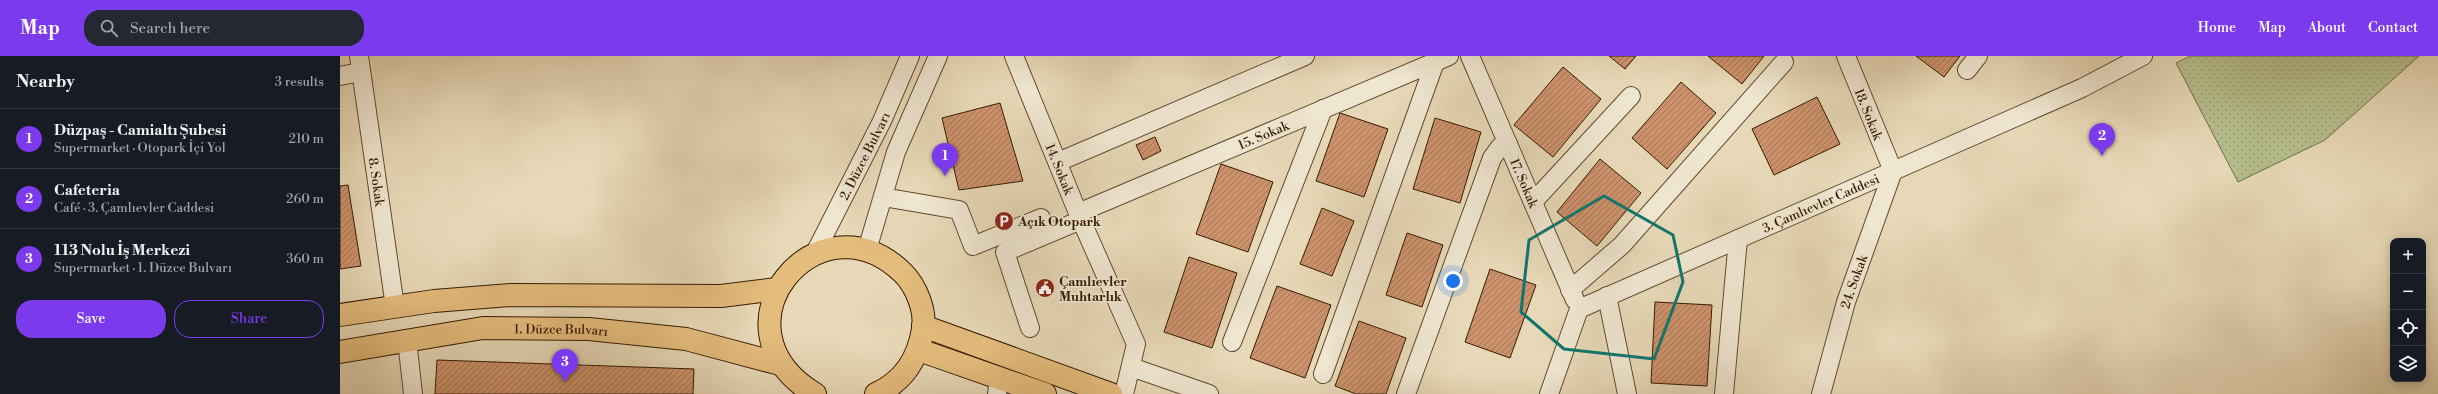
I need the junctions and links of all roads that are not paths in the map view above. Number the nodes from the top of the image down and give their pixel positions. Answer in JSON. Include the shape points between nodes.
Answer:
{"nodes":[{"id":1,"x":910,"y":56,"type":"edge"},
{"id":2,"x":938,"y":56,"type":"edge"},
{"id":3,"x":1014,"y":56,"type":"edge"},
{"id":4,"x":1306,"y":56,"type":"edge"},
{"id":5,"x":1470,"y":56,"type":"edge"},
{"id":6,"x":1846,"y":56,"type":"edge"},
{"id":7,"x":1978,"y":56,"type":"edge"},
{"id":8,"x":2143,"y":56,"type":"edge"},
{"id":9,"x":1442,"y":59,"type":"edge"},
{"id":10,"x":1784,"y":62,"type":"dead end"},
{"id":11,"x":360,"y":64,"type":"edge"},
{"id":12,"x":1967,"y":70,"type":"dead end"},
{"id":13,"x":340,"y":76,"type":"edge"},
{"id":14,"x":1631,"y":96,"type":"dead end"},
{"id":15,"x":1323,"y":109,"type":"junction"},
{"id":16,"x":1508,"y":144,"type":"junction"},
{"id":17,"x":1058,"y":162,"type":"junction"},
{"id":18,"x":1893,"y":171,"type":"junction"},
{"id":19,"x":883,"y":196,"type":"junction"},
{"id":20,"x":1533,"y":202,"type":"junction"},
{"id":21,"x":1079,"y":216,"type":"junction"},
{"id":22,"x":1041,"y":218,"type":"dead end"},
{"id":23,"x":1738,"y":239,"type":"junction"},
{"id":24,"x":867,"y":250,"type":"junction"},
{"id":25,"x":815,"y":253,"type":"junction"},
{"id":26,"x":777,"y":288,"type":"junction"},
{"id":27,"x":1570,"y":290,"type":"junction"},
{"id":28,"x":1607,"y":296,"type":"junction"},
{"id":29,"x":395,"y":307,"type":"junction"},
{"id":30,"x":1579,"y":309,"type":"junction"},
{"id":31,"x":340,"y":315,"type":"edge"},
{"id":32,"x":923,"y":326,"type":"junction"},
{"id":33,"x":1030,"y":328,"type":"dead end"},
{"id":34,"x":407,"y":340,"type":"junction"},
{"id":35,"x":1232,"y":342,"type":"dead end"},
{"id":36,"x":919,"y":350,"type":"junction"},
{"id":37,"x":340,"y":352,"type":"edge"},
{"id":38,"x":780,"y":364,"type":"junction"},
{"id":39,"x":1130,"y":367,"type":"junction"},
{"id":40,"x":1323,"y":374,"type":"dead end"},
{"id":41,"x":998,"y":386,"type":"edge"},
{"id":42,"x":808,"y":392,"type":"edge"},
{"id":43,"x":412,"y":394,"type":"edge"},
{"id":44,"x":876,"y":394,"type":"edge"},
{"id":45,"x":1045,"y":394,"type":"edge"},
{"id":46,"x":1111,"y":394,"type":"edge"},
{"id":47,"x":1124,"y":394,"type":"edge"},
{"id":48,"x":1209,"y":394,"type":"edge"},
{"id":49,"x":1406,"y":394,"type":"edge"},
{"id":50,"x":1549,"y":394,"type":"edge"},
{"id":51,"x":1627,"y":394,"type":"edge"},
{"id":52,"x":1724,"y":394,"type":"edge"},
{"id":53,"x":1821,"y":394,"type":"edge"}],
"edges":[{"from":1,"to":25,"type":"street","name":"2. Düzce Bulvarı","via":[[882,121]]},
{"from":2,"to":19,"type":"street","name":"2. Düzce Bulvarı","via":[[896,152]]},
{"from":3,"to":17,"type":"street","name":"14. Sokak"},
{"from":4,"to":17,"type":"street"},
{"from":5,"to":16,"type":"street","name":"17. Sokak"},
{"from":6,"to":18,"type":"street","name":"18. Sokak"},
{"from":7,"to":12,"type":"street"},
{"from":8,"to":18,"type":"street","name":"3. Çamlıevler Caddesi","via":[[2082,88]]},
{"from":9,"to":15,"type":"street","name":"15. Sokak"},
{"from":9,"to":40,"type":"street"},
{"from":10,"to":27,"type":"street","via":[[1622,245]]},
{"from":11,"to":13,"type":"street"},
{"from":11,"to":29,"type":"street","name":"8. Sokak"},
{"from":14,"to":20,"type":"street"},
{"from":15,"to":21,"type":"street","name":"15. Sokak"},
{"from":15,"to":35,"type":"street"},
{"from":16,"to":20,"type":"street","name":"17. Sokak"},
{"from":16,"to":49,"type":"street","via":[[1500,147],[1492,158]]},
{"from":17,"to":21,"type":"street","name":"14. Sokak"},
{"from":18,"to":23,"type":"street","name":"3. Çamlıevler Caddesi"},
{"from":18,"to":53,"type":"street","name":"24. Sokak","via":[[1846,302]]},
{"from":19,"to":22,"type":"street","via":[[959,210],[973,246]]},
{"from":19,"to":24,"type":"street","name":"2. Düzce Bulvarı"},
{"from":20,"to":27,"type":"street","name":"17. Sokak"},
{"from":21,"to":33,"type":"street","name":"15. Sokak","via":[[1005,252]]},
{"from":21,"to":39,"type":"street","name":"14. Sokak","via":[[1136,344]]},
{"from":23,"to":28,"type":"street","name":"3. Çamlıevler Caddesi"},
{"from":23,"to":52,"type":"street"},
{"from":24,"to":25,"type":"main road","via":[[841,247]]},
{"from":24,"to":32,"type":"main road","via":[[890,261],[908,278],[920,301]]},
{"from":25,"to":26,"type":"main road","via":[[793,268]]},
{"from":26,"to":29,"type":"main road","via":[[721,296],[511,295]]},
{"from":26,"to":38,"type":"main road","via":[[770,314],[770,327],[771,340]]},
{"from":27,"to":30,"type":"street","name":"17. Sokak"},
{"from":28,"to":30,"type":"street","name":"3. Çamlıevler Caddesi"},
{"from":28,"to":51,"type":"street"},
{"from":29,"to":31,"type":"main road"},
{"from":30,"to":50,"type":"street"},
{"from":32,"to":36,"type":"main road"},
{"from":32,"to":46,"type":"main road"},
{"from":34,"to":37,"type":"main road","name":"1. Düzce Bulvarı"},
{"from":34,"to":38,"type":"main road","name":"1. Düzce Bulvarı","via":[[483,328],[588,329],[686,338]]},
{"from":34,"to":43,"type":"street"},
{"from":36,"to":41,"type":"main road"},
{"from":36,"to":44,"type":"main road","via":[[907,372],[889,388]]},
{"from":38,"to":42,"type":"main road","via":[[796,383]]},
{"from":39,"to":47,"type":"street","name":"14. Sokak"},
{"from":39,"to":48,"type":"street"},
{"from":41,"to":45,"type":"main road"}]}
